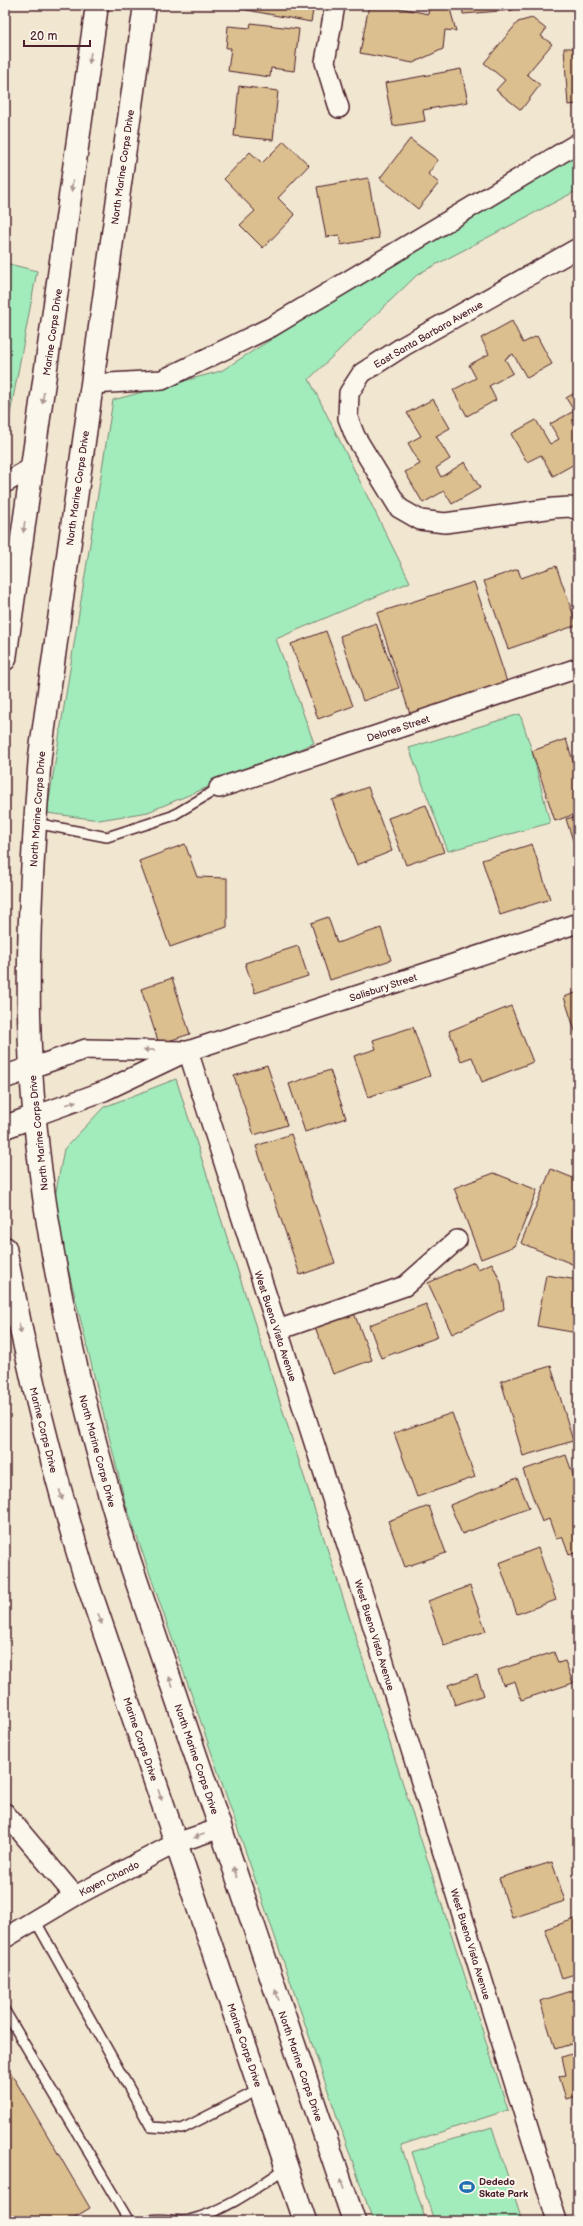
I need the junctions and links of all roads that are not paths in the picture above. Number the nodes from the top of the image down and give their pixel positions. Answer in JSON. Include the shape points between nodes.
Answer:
{"nodes":[{"id":1,"x":97,"y":5,"type":"edge"},
{"id":2,"x":145,"y":5,"type":"edge"},
{"id":3,"x":334,"y":5,"type":"edge"},
{"id":4,"x":339,"y":108,"type":"dead end"},
{"id":5,"x":578,"y":143,"type":"edge"},
{"id":6,"x":578,"y":248,"type":"edge"},
{"id":7,"x":92,"y":384,"type":"junction"},
{"id":8,"x":33,"y":467,"type":"junction"},
{"id":9,"x":5,"y":483,"type":"edge"},
{"id":10,"x":578,"y":510,"type":"edge"},
{"id":11,"x":5,"y":659,"type":"edge"},
{"id":12,"x":578,"y":668,"type":"edge"},
{"id":13,"x":219,"y":788,"type":"joint"},
{"id":14,"x":35,"y":823,"type":"junction"},
{"id":15,"x":578,"y":922,"type":"edge"},
{"id":16,"x":188,"y":1051,"type":"junction"},
{"id":17,"x":31,"y":1068,"type":"junction"},
{"id":18,"x":5,"y":1078,"type":"edge"},
{"id":19,"x":35,"y":1116,"type":"junction"},
{"id":20,"x":5,"y":1127,"type":"edge"},
{"id":21,"x":457,"y":1240,"type":"dead end"},
{"id":22,"x":5,"y":1248,"type":"edge"},
{"id":23,"x":278,"y":1330,"type":"junction"},
{"id":24,"x":5,"y":1813,"type":"edge"},
{"id":25,"x":221,"y":1828,"type":"junction"},
{"id":26,"x":176,"y":1843,"type":"junction"},
{"id":27,"x":75,"y":1896,"type":"junction"},
{"id":28,"x":35,"y":1920,"type":"junction"},
{"id":29,"x":5,"y":1938,"type":"edge"},
{"id":30,"x":5,"y":2011,"type":"edge"},
{"id":31,"x":260,"y":2089,"type":"junction"},
{"id":32,"x":286,"y":2168,"type":"junction"},
{"id":33,"x":129,"y":2221,"type":"edge"},
{"id":34,"x":147,"y":2221,"type":"edge"},
{"id":35,"x":188,"y":2221,"type":"edge"},
{"id":36,"x":304,"y":2221,"type":"edge"},
{"id":37,"x":354,"y":2221,"type":"edge"},
{"id":38,"x":557,"y":2221,"type":"edge"}],
"edges":[{"from":1,"to":8,"type":"main road","name":"Marine Corps Drive","one_way":true},
{"from":2,"to":7,"type":"main road","name":"North Marine Corps Drive"},
{"from":3,"to":4,"type":"street","via":[[325,62]]},
{"from":5,"to":7,"type":"street","via":[[264,330],[162,380]]},
{"from":6,"to":10,"type":"street","name":"East Santa Barbara Avenue","via":[[404,346],[362,373],[349,393],[348,418],[355,436],[399,508],[420,520],[445,523],[554,508]]},
{"from":7,"to":14,"type":"main road","name":"North Marine Corps Drive","via":[[48,691]]},
{"from":8,"to":9,"type":"street"},
{"from":8,"to":11,"type":"main road","name":"Marine Corps Drive","one_way":true},
{"from":12,"to":13,"type":"street","name":"Delores Street"},
{"from":13,"to":14,"type":"lane","via":[[172,816],[107,837]]},
{"from":14,"to":17,"type":"main road","name":"North Marine Corps Drive","via":[[29,956]]},
{"from":15,"to":16,"type":"street","name":"Salisbury Street"},
{"from":16,"to":17,"type":"street","name":"Salisbury Street","one_way":true,"via":[[86,1049]]},
{"from":19,"to":16,"type":"street","name":"Salisbury Street","one_way":true,"via":[[104,1091]]},
{"from":16,"to":23,"type":"street","name":"West Buena Vista Avenue"},
{"from":17,"to":18,"type":"main road"},
{"from":17,"to":19,"type":"main road","name":"North Marine Corps Drive"},
{"from":19,"to":20,"type":"main road"},
{"from":25,"to":19,"type":"main road","name":"North Marine Corps Drive","one_way":true,"via":[[128,1556],[90,1426],[51,1236]]},
{"from":21,"to":23,"type":"street","via":[[405,1286]]},
{"from":22,"to":26,"type":"main road","name":"Marine Corps Drive","one_way":true,"via":[[30,1376],[63,1504]]},
{"from":23,"to":38,"type":"street","name":"West Buena Vista Avenue","via":[[365,1601]]},
{"from":24,"to":27,"type":"street","name":"Kayen Chando"},
{"from":25,"to":26,"type":"street","name":"Kayen Chando","one_way":true},
{"from":37,"to":25,"type":"main road","name":"North Marine Corps Drive","one_way":true},
{"from":26,"to":27,"type":"street","name":"Kayen Chando"},
{"from":26,"to":31,"type":"main road","name":"Marine Corps Drive"},
{"from":27,"to":28,"type":"street"},
{"from":28,"to":29,"type":"street"},
{"from":28,"to":31,"type":"lane","via":[[151,2127],[182,2128]]},
{"from":30,"to":33,"type":"lane"},
{"from":31,"to":32,"type":"main road","name":"Marine Corps Drive"},
{"from":32,"to":35,"type":"lane","via":[[226,2207]]},
{"from":32,"to":36,"type":"main road","name":"Marine Corps Drive"},
{"from":34,"to":35,"type":"lane"}]}
